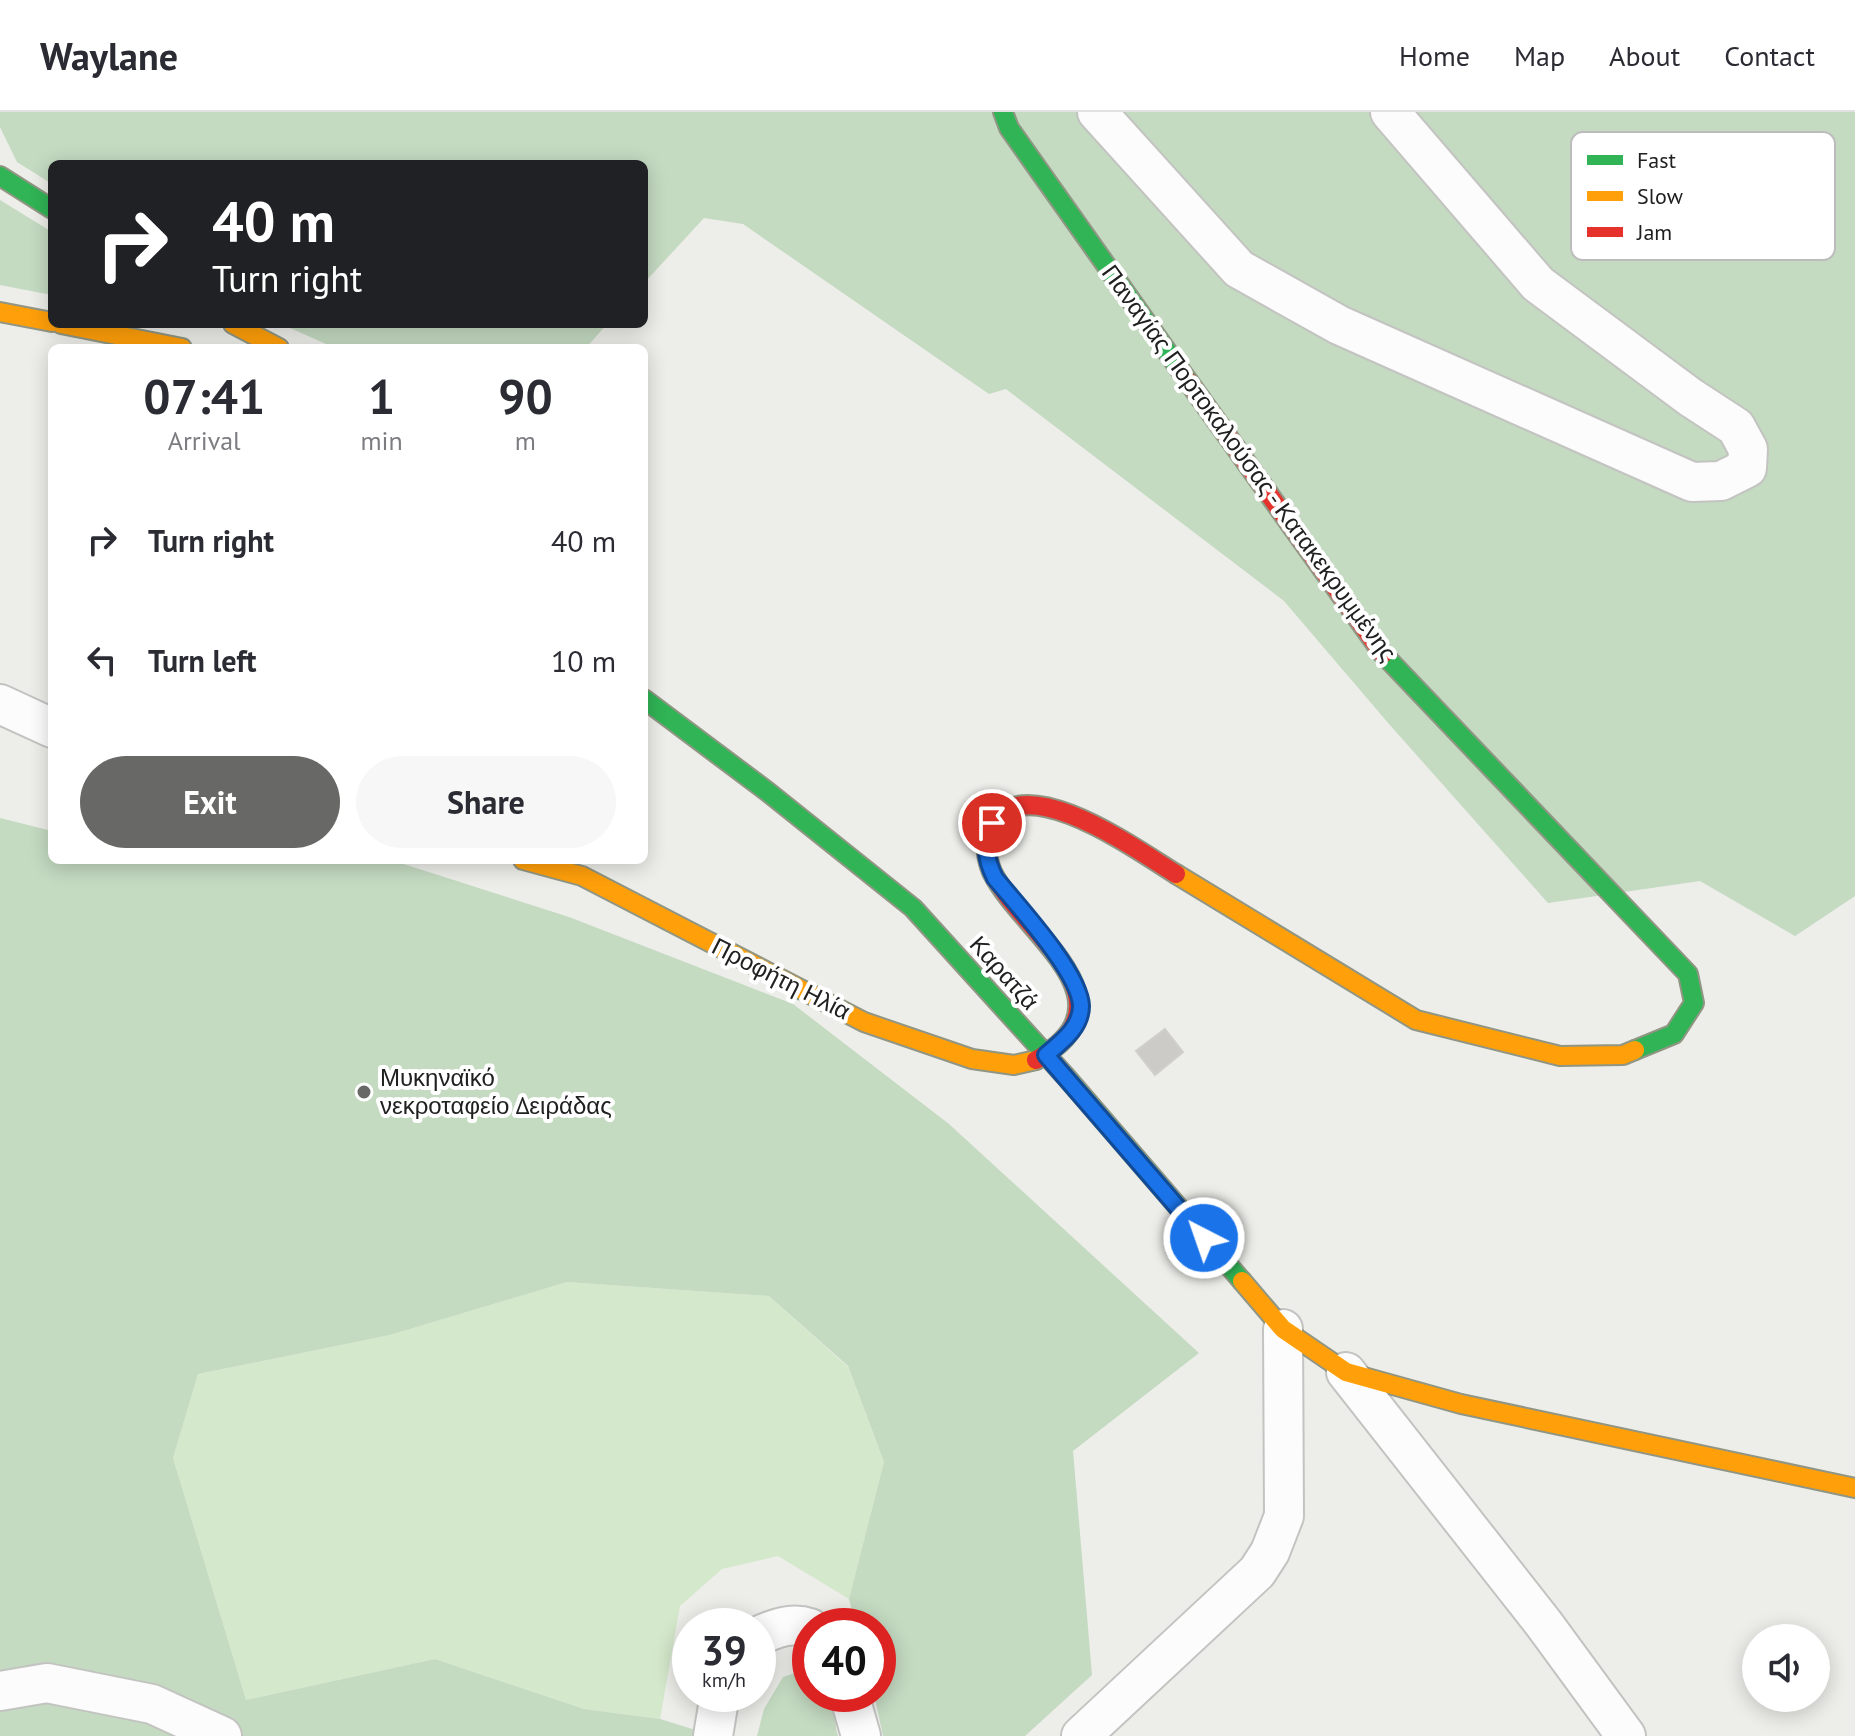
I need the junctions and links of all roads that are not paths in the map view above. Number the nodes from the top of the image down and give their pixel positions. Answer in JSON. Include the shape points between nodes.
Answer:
{"nodes":[{"id":1,"x":1003,"y":112,"type":"edge"},
{"id":2,"x":1097,"y":112,"type":"edge"},
{"id":3,"x":1390,"y":112,"type":"edge"},
{"id":4,"x":0,"y":176,"type":"edge"},
{"id":5,"x":48,"y":206,"type":"edge"},
{"id":6,"x":0,"y":312,"type":"edge"},
{"id":7,"x":48,"y":321,"type":"edge"},
{"id":8,"x":81,"y":328,"type":"edge"},
{"id":9,"x":241,"y":328,"type":"edge"},
{"id":10,"x":162,"y":344,"type":"edge"},
{"id":11,"x":271,"y":344,"type":"edge"},
{"id":12,"x":648,"y":702,"type":"edge"},
{"id":13,"x":0,"y":704,"type":"edge"},
{"id":14,"x":48,"y":726,"type":"edge"},
{"id":15,"x":538,"y":864,"type":"edge"},
{"id":16,"x":1046,"y":1055,"type":"junction"},
{"id":17,"x":1283,"y":1329,"type":"junction"},
{"id":18,"x":1346,"y":1372,"type":"junction"},
{"id":19,"x":1855,"y":1488,"type":"edge"},
{"id":20,"x":0,"y":1691,"type":"edge"},
{"id":21,"x":717,"y":1712,"type":"edge"},
{"id":22,"x":854,"y":1712,"type":"edge"},
{"id":23,"x":222,"y":1736,"type":"edge"},
{"id":24,"x":713,"y":1736,"type":"edge"},
{"id":25,"x":861,"y":1736,"type":"edge"},
{"id":26,"x":1081,"y":1736,"type":"edge"},
{"id":27,"x":1626,"y":1736,"type":"edge"}],
"edges":[{"from":1,"to":16,"type":"street","name":"Παναγίας Πορτοκαλούσας - Κατακεκρυμμένης","via":[[1009,128],[1377,648],[1688,974],[1694,1003],[1674,1034],[1623,1055],[1560,1056],[1416,1020],[1097,826],[1046,806],[1022,805],[1002,811],[992,823],[985,852],[995,878],[1074,981],[1081,1007],[1075,1027]]},
{"from":2,"to":3,"type":"street","via":[[1239,269],[1339,325],[1692,482],[1721,481],[1747,468],[1748,449],[1736,427],[1538,284]]},
{"from":4,"to":5,"type":"street"},
{"from":6,"to":7,"type":"street"},
{"from":8,"to":10,"type":"street"},
{"from":9,"to":11,"type":"street"},
{"from":12,"to":16,"type":"street","name":"Καρατζά","via":[[913,908]]},
{"from":13,"to":14,"type":"street"},
{"from":15,"to":16,"type":"street","name":"Προφήτη Ηλία","via":[[582,876],[864,1022],[972,1059],[1014,1065]]},
{"from":16,"to":17,"type":"street","name":"Καρατζά"},
{"from":17,"to":18,"type":"street","name":"Καρατζά"},
{"from":17,"to":26,"type":"street","via":[[1284,1516],[1270,1552],[1257,1572]]},
{"from":18,"to":19,"type":"street","name":"Καρατζά","via":[[1461,1404]]},
{"from":18,"to":27,"type":"street"},
{"from":20,"to":23,"type":"street","via":[[47,1683],[152,1704]]},
{"from":21,"to":24,"type":"street"},
{"from":22,"to":25,"type":"street"}]}
